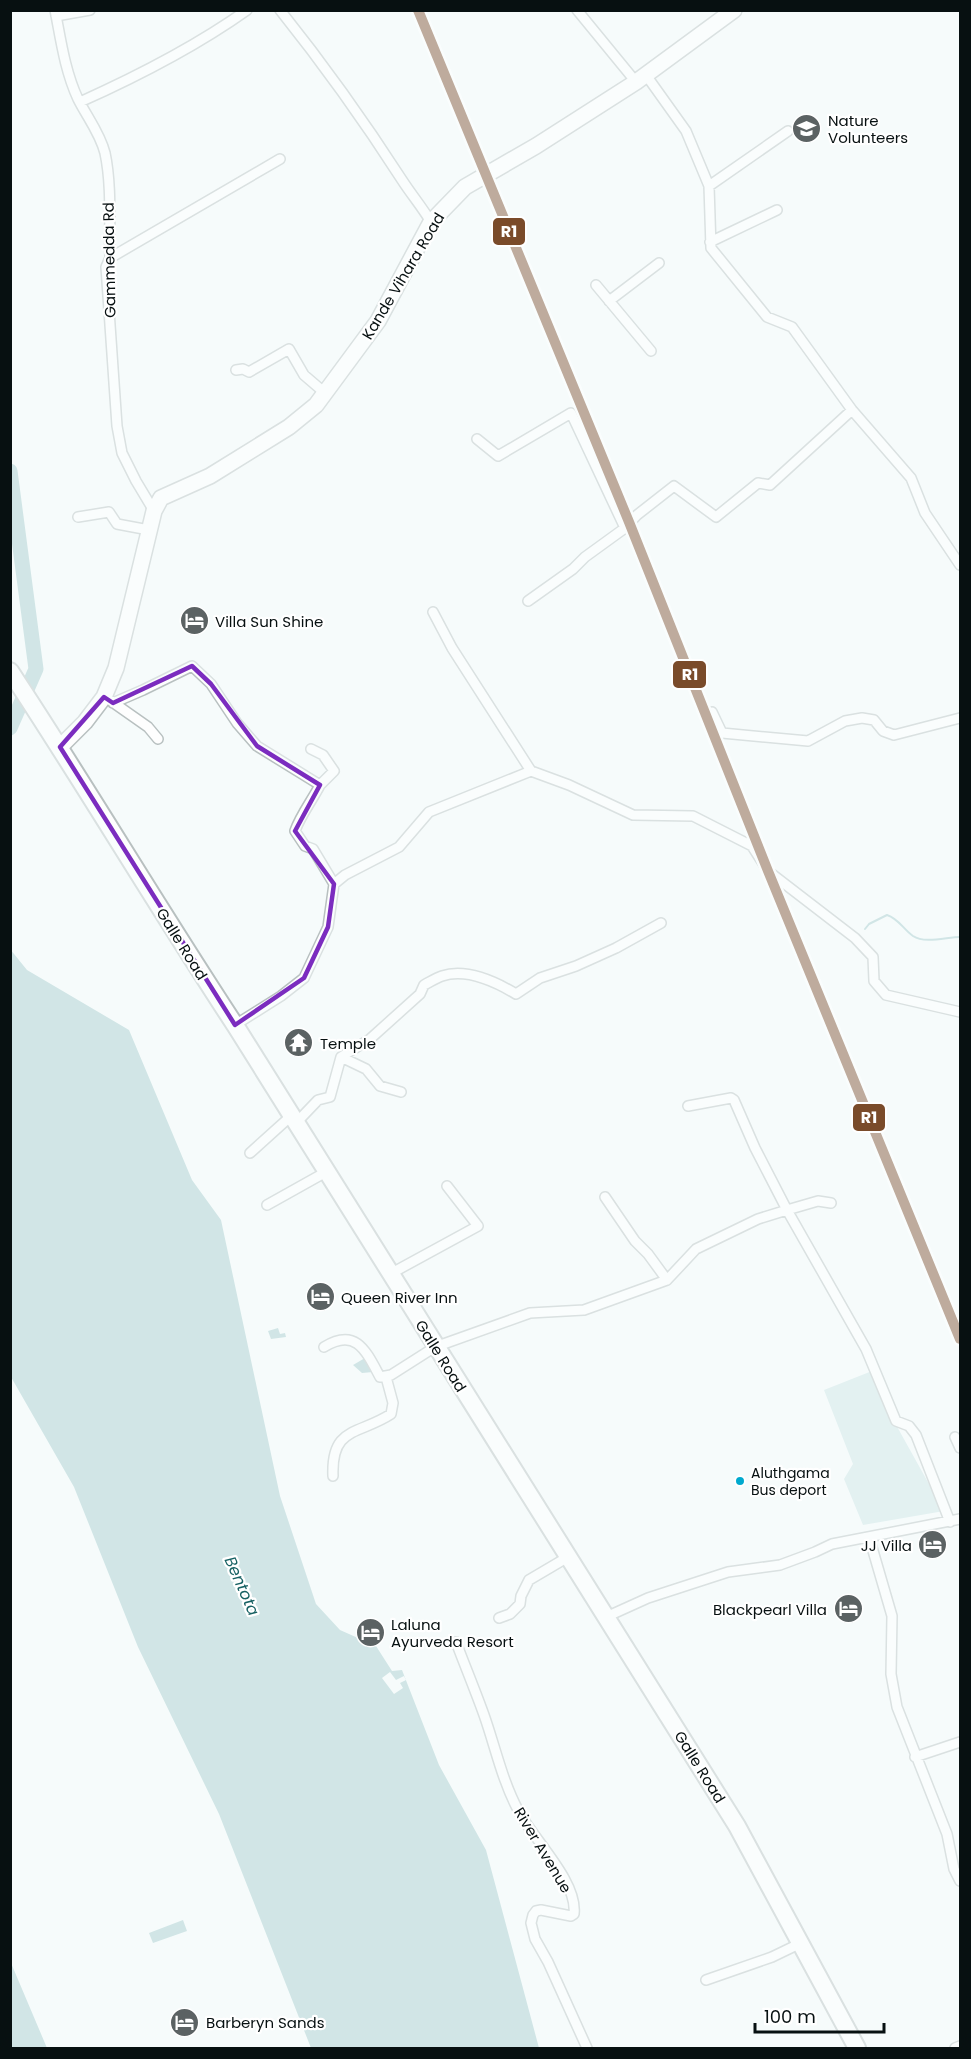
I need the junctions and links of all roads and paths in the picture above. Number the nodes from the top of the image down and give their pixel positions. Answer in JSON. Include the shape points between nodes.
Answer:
{"nodes":[{"id":1,"x":90,"y":10,"type":"edge"},
{"id":2,"x":247,"y":10,"type":"edge"},
{"id":3,"x":280,"y":10,"type":"edge"},
{"id":4,"x":578,"y":10,"type":"edge"},
{"id":5,"x":734,"y":10,"type":"edge"},
{"id":6,"x":55,"y":13,"type":"edge"},
{"id":7,"x":641,"y":79,"type":"junction"},
{"id":8,"x":80,"y":102,"type":"junction"},
{"id":9,"x":788,"y":131,"type":"dead end"},
{"id":10,"x":279,"y":159,"type":"dead end"},
{"id":11,"x":709,"y":186,"type":"junction"},
{"id":12,"x":777,"y":210,"type":"dead end"},
{"id":13,"x":431,"y":222,"type":"junction"},
{"id":14,"x":710,"y":242,"type":"junction"},
{"id":15,"x":111,"y":258,"type":"junction"},
{"id":16,"x":659,"y":263,"type":"dead end"},
{"id":17,"x":596,"y":285,"type":"dead end"},
{"id":18,"x":609,"y":301,"type":"junction"},
{"id":19,"x":651,"y":351,"type":"dead end"},
{"id":20,"x":236,"y":370,"type":"dead end"},
{"id":21,"x":325,"y":393,"type":"junction"},
{"id":22,"x":852,"y":410,"type":"junction"},
{"id":23,"x":477,"y":439,"type":"dead end"},
{"id":24,"x":154,"y":511,"type":"junction"},
{"id":25,"x":78,"y":517,"type":"dead end"},
{"id":26,"x":625,"y":528,"type":"junction"},
{"id":27,"x":149,"y":530,"type":"junction"},
{"id":28,"x":960,"y":565,"type":"edge"},
{"id":29,"x":528,"y":600,"type":"dead end"},
{"id":30,"x":433,"y":612,"type":"dead end"},
{"id":31,"x":10,"y":671,"type":"edge"},
{"id":32,"x":108,"y":700,"type":"junction"},
{"id":33,"x":711,"y":712,"type":"dead end"},
{"id":34,"x":960,"y":718,"type":"edge"},
{"id":35,"x":158,"y":739,"type":"dead end"},
{"id":36,"x":57,"y":741,"type":"junction"},
{"id":37,"x":311,"y":749,"type":"dead end"},
{"id":38,"x":531,"y":771,"type":"junction"},
{"id":39,"x":320,"y":785,"type":"junction"},
{"id":40,"x":334,"y":884,"type":"junction"},
{"id":41,"x":661,"y":923,"type":"dead end"},
{"id":42,"x":960,"y":1012,"type":"edge"},
{"id":43,"x":235,"y":1025,"type":"junction"},
{"id":44,"x":341,"y":1057,"type":"junction"},
{"id":45,"x":401,"y":1092,"type":"dead end"},
{"id":46,"x":688,"y":1106,"type":"dead end"},
{"id":47,"x":294,"y":1120,"type":"junction"},
{"id":48,"x":250,"y":1153,"type":"dead end"},
{"id":49,"x":327,"y":1172,"type":"junction"},
{"id":50,"x":447,"y":1186,"type":"dead end"},
{"id":51,"x":605,"y":1197,"type":"dead end"},
{"id":52,"x":831,"y":1203,"type":"dead end"},
{"id":53,"x":267,"y":1205,"type":"dead end"},
{"id":54,"x":787,"y":1210,"type":"junction"},
{"id":55,"x":390,"y":1274,"type":"junction"},
{"id":56,"x":667,"y":1280,"type":"junction"},
{"id":57,"x":324,"y":1347,"type":"dead end"},
{"id":58,"x":435,"y":1347,"type":"junction"},
{"id":59,"x":386,"y":1377,"type":"junction"},
{"id":60,"x":955,"y":1437,"type":"dead end"},
{"id":61,"x":960,"y":1448,"type":"edge"},
{"id":62,"x":333,"y":1476,"type":"dead end"},
{"id":63,"x":960,"y":1519,"type":"edge"},
{"id":64,"x":950,"y":1522,"type":"junction"},
{"id":65,"x":869,"y":1537,"type":"junction"},
{"id":66,"x":568,"y":1557,"type":"junction"},
{"id":67,"x":606,"y":1617,"type":"junction"},
{"id":68,"x":499,"y":1618,"type":"dead end"},
{"id":69,"x":456,"y":1642,"type":"dead end"},
{"id":70,"x":960,"y":1742,"type":"edge"},
{"id":71,"x":915,"y":1757,"type":"junction"},
{"id":72,"x":960,"y":1881,"type":"edge"},
{"id":73,"x":801,"y":1943,"type":"junction"},
{"id":74,"x":706,"y":1980,"type":"dead end"},
{"id":75,"x":960,"y":2046,"type":"edge"},
{"id":76,"x":586,"y":2049,"type":"edge"},
{"id":77,"x":857,"y":2049,"type":"edge"},
{"id":78,"x":956,"y":2049,"type":"edge"}],
"edges":[{"from":1,"to":6,"type":"street"},
{"from":2,"to":8,"type":"street","via":[[162,63]]},
{"from":3,"to":13,"type":"street","via":[[390,159]]},
{"from":4,"to":7,"type":"street"},
{"from":5,"to":7,"type":"main road","name":"Kande Vihara Road"},
{"from":6,"to":8,"type":"street","name":"Gammedda Rd","via":[[65,62]]},
{"from":7,"to":11,"type":"street","via":[[686,131]]},
{"from":7,"to":13,"type":"main road","name":"Kande Vihara Road","via":[[465,187]]},
{"from":8,"to":15,"type":"street","name":"Gammedda Rd","via":[[105,152]]},
{"from":9,"to":11,"type":"street"},
{"from":10,"to":15,"type":"street"},
{"from":11,"to":14,"type":"street"},
{"from":12,"to":14,"type":"street"},
{"from":13,"to":21,"type":"main road","name":"Kande Vihara Road","via":[[378,321]]},
{"from":14,"to":22,"type":"street","via":[[767,317],[792,327]]},
{"from":15,"to":24,"type":"street","name":"Gammedda Rd","via":[[106,267],[117,426],[122,453]]},
{"from":16,"to":18,"type":"street"},
{"from":17,"to":18,"type":"street"},
{"from":18,"to":19,"type":"street"},
{"from":20,"to":21,"type":"street","via":[[249,372],[289,349],[304,375]]},
{"from":21,"to":24,"type":"main road","name":"Kande Vihara Road","via":[[290,427],[210,476],[161,498]]},
{"from":22,"to":26,"type":"street","via":[[770,485],[758,483],[717,517],[674,486]]},
{"from":22,"to":28,"type":"street","via":[[912,478],[925,513]]},
{"from":23,"to":26,"type":"street","via":[[498,456],[571,413]]},
{"from":24,"to":27,"type":"main road"},
{"from":25,"to":27,"type":"street","via":[[110,512],[117,524]]},
{"from":26,"to":29,"type":"street"},
{"from":27,"to":32,"type":"main road"},
{"from":30,"to":38,"type":"street"},
{"from":31,"to":36,"type":"highway","name":"Galle Road"},
{"from":32,"to":35,"type":"street","via":[[148,726]]},
{"from":32,"to":36,"type":"main road"},
{"from":32,"to":39,"type":"street","via":[[143,690],[192,666],[211,684],[256,746]]},
{"from":33,"to":34,"type":"street","via":[[722,733],[808,741],[845,721],[862,718],[874,720],[883,731],[894,735]]},
{"from":36,"to":43,"type":"highway","name":"Galle Road"},
{"from":37,"to":39,"type":"street","via":[[323,755],[334,771]]},
{"from":38,"to":40,"type":"street","via":[[429,813],[399,847]]},
{"from":38,"to":42,"type":"street","via":[[633,815],[693,816],[752,846],[768,871],[855,938],[873,957],[874,981],[886,995]]},
{"from":39,"to":40,"type":"street","via":[[295,831],[305,846],[313,849]]},
{"from":40,"to":43,"type":"street","via":[[328,927],[304,978]]},
{"from":41,"to":44,"type":"street","via":[[616,948],[540,978],[516,994],[481,978],[443,975],[424,985],[420,994],[370,1039]]},
{"from":43,"to":47,"type":"highway","name":"Galle Road"},
{"from":44,"to":45,"type":"street","via":[[366,1069],[380,1086]]},
{"from":44,"to":47,"type":"street","via":[[330,1097],[318,1100]]},
{"from":46,"to":54,"type":"street","via":[[734,1100]]},
{"from":47,"to":48,"type":"street"},
{"from":47,"to":49,"type":"highway","name":"Galle Road"},
{"from":49,"to":53,"type":"street"},
{"from":49,"to":55,"type":"highway","name":"Galle Road"},
{"from":50,"to":55,"type":"street","via":[[478,1226]]},
{"from":51,"to":56,"type":"street"},
{"from":52,"to":54,"type":"street","via":[[818,1201]]},
{"from":54,"to":56,"type":"street","via":[[758,1219],[696,1249]]},
{"from":54,"to":64,"type":"street","via":[[867,1349],[896,1421],[909,1426],[916,1435]]},
{"from":55,"to":58,"type":"highway","name":"Galle Road"},
{"from":56,"to":58,"type":"street","via":[[584,1310],[530,1313]]},
{"from":57,"to":59,"type":"street","via":[[342,1338],[351,1339],[362,1348],[380,1377]]},
{"from":58,"to":59,"type":"street"},
{"from":58,"to":66,"type":"highway","name":"Galle Road"},
{"from":59,"to":62,"type":"street","via":[[393,1403],[391,1414],[344,1437],[332,1460]]},
{"from":60,"to":61,"type":"street"},
{"from":63,"to":64,"type":"street"},
{"from":64,"to":65,"type":"street"},
{"from":65,"to":67,"type":"street","via":[[832,1544],[780,1565],[728,1572],[648,1598]]},
{"from":65,"to":71,"type":"street","via":[[892,1616],[891,1674],[897,1707]]},
{"from":66,"to":67,"type":"highway","name":"Galle Road"},
{"from":66,"to":68,"type":"street","via":[[529,1581],[520,1604]]},
{"from":67,"to":73,"type":"highway","name":"Galle Road","via":[[737,1826]]},
{"from":69,"to":76,"type":"street","name":"River Avenue","via":[[518,1812],[551,1858],[571,1895],[574,1914],[536,1911],[531,1923],[535,1940]]},
{"from":70,"to":71,"type":"street"},
{"from":71,"to":72,"type":"street"},
{"from":73,"to":74,"type":"street"},
{"from":73,"to":77,"type":"highway","name":"Galle Road"},
{"from":75,"to":78,"type":"street"}]}
